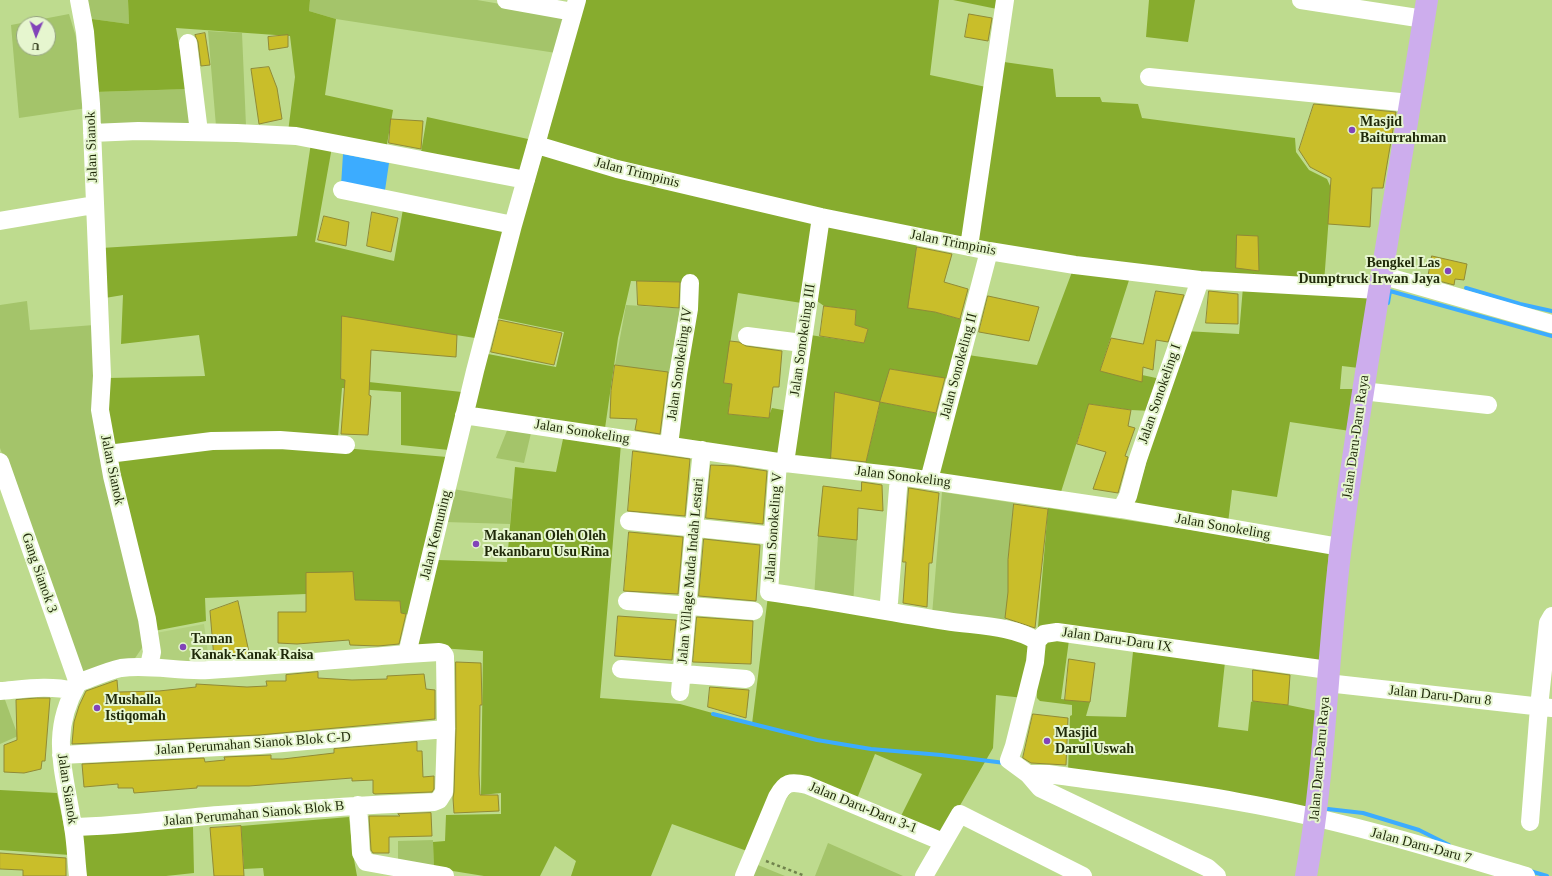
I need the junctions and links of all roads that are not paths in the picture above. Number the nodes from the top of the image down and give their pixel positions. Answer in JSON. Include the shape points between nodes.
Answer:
{"nodes":[{"id":1,"x":79,"y":0,"type":"edge"},
{"id":2,"x":506,"y":0,"type":"edge"},
{"id":3,"x":1005,"y":0,"type":"edge"},
{"id":4,"x":1301,"y":0,"type":"edge"},
{"id":5,"x":575,"y":6,"type":"edge"},
{"id":6,"x":1426,"y":10,"type":"edge"},
{"id":7,"x":188,"y":43,"type":"dead end"},
{"id":8,"x":1150,"y":77,"type":"dead end"},
{"id":9,"x":1410,"y":103,"type":"junction"},
{"id":10,"x":199,"y":132,"type":"junction"},
{"id":11,"x":92,"y":133,"type":"junction"},
{"id":12,"x":537,"y":145,"type":"junction"},
{"id":13,"x":526,"y":180,"type":"junction"},
{"id":14,"x":342,"y":190,"type":"dead end"},
{"id":15,"x":94,"y":205,"type":"junction"},
{"id":16,"x":821,"y":218,"type":"junction"},
{"id":17,"x":0,"y":221,"type":"edge"},
{"id":18,"x":513,"y":225,"type":"junction"},
{"id":19,"x":969,"y":247,"type":"junction"},
{"id":20,"x":989,"y":251,"type":"junction"},
{"id":21,"x":1200,"y":280,"type":"junction"},
{"id":22,"x":690,"y":283,"type":"dead end"},
{"id":23,"x":1380,"y":283,"type":"junction"},
{"id":24,"x":1552,"y":324,"type":"edge"},
{"id":25,"x":747,"y":336,"type":"dead end"},
{"id":26,"x":802,"y":343,"type":"junction"},
{"id":27,"x":1362,"y":391,"type":"junction"},
{"id":28,"x":1488,"y":405,"type":"dead end"},
{"id":29,"x":464,"y":415,"type":"junction"},
{"id":30,"x":346,"y":445,"type":"dead end"},
{"id":31,"x":669,"y":445,"type":"junction"},
{"id":32,"x":702,"y":450,"type":"junction"},
{"id":33,"x":108,"y":454,"type":"junction"},
{"id":34,"x":0,"y":462,"type":"edge"},
{"id":35,"x":781,"y":462,"type":"junction"},
{"id":36,"x":899,"y":476,"type":"junction"},
{"id":37,"x":929,"y":480,"type":"junction"},
{"id":38,"x":1121,"y":509,"type":"junction"},
{"id":39,"x":629,"y":521,"type":"dead end"},
{"id":40,"x":694,"y":528,"type":"junction"},
{"id":41,"x":765,"y":535,"type":"dead end"},
{"id":42,"x":1340,"y":547,"type":"junction"},
{"id":43,"x":627,"y":601,"type":"dead end"},
{"id":44,"x":889,"y":602,"type":"dead end"},
{"id":45,"x":688,"y":606,"type":"junction"},
{"id":46,"x":754,"y":611,"type":"dead end"},
{"id":47,"x":1552,"y":616,"type":"edge"},
{"id":48,"x":1038,"y":641,"type":"junction"},
{"id":49,"x":407,"y":654,"type":"junction"},
{"id":50,"x":149,"y":666,"type":"junction"},
{"id":51,"x":621,"y":669,"type":"dead end"},
{"id":52,"x":682,"y":674,"type":"junction"},
{"id":53,"x":1328,"y":676,"type":"junction"},
{"id":54,"x":746,"y":679,"type":"dead end"},
{"id":55,"x":76,"y":687,"type":"junction"},
{"id":56,"x":0,"y":691,"type":"edge"},
{"id":57,"x":680,"y":692,"type":"dead end"},
{"id":58,"x":1546,"y":707,"type":"edge"},
{"id":59,"x":446,"y":729,"type":"junction"},
{"id":60,"x":61,"y":754,"type":"junction"},
{"id":61,"x":1028,"y":774,"type":"junction"},
{"id":62,"x":358,"y":805,"type":"junction"},
{"id":63,"x":1316,"y":818,"type":"junction"},
{"id":64,"x":1530,"y":822,"type":"dead end"},
{"id":65,"x":73,"y":827,"type":"junction"},
{"id":66,"x":943,"y":842,"type":"junction"},
{"id":67,"x":929,"y":874,"type":"edge"},
{"id":68,"x":78,"y":876,"type":"edge"},
{"id":69,"x":445,"y":876,"type":"edge"},
{"id":70,"x":744,"y":876,"type":"edge"},
{"id":71,"x":1083,"y":876,"type":"edge"},
{"id":72,"x":1217,"y":876,"type":"edge"},
{"id":73,"x":1306,"y":876,"type":"edge"},
{"id":74,"x":1526,"y":876,"type":"edge"}],
"edges":[{"from":1,"to":11,"type":"street","name":"Jalan Sianok","via":[[85,32]]},
{"from":2,"to":5,"type":"street"},
{"from":3,"to":19,"type":"street"},
{"from":4,"to":6,"type":"street"},
{"from":5,"to":12,"type":"street","name":"Jalan Kemuning"},
{"from":6,"to":9,"type":"main road","name":"Jalan Daru-Daru Raya"},
{"from":7,"to":10,"type":"street"},
{"from":8,"to":9,"type":"street"},
{"from":9,"to":23,"type":"main road","name":"Jalan Daru-Daru Raya"},
{"from":10,"to":11,"type":"street"},
{"from":10,"to":13,"type":"street","via":[[296,136]]},
{"from":11,"to":15,"type":"street","name":"Jalan Sianok"},
{"from":12,"to":13,"type":"street","name":"Jalan Kemuning"},
{"from":12,"to":16,"type":"street","name":"Jalan Trimpinis","via":[[617,169]]},
{"from":13,"to":18,"type":"street","name":"Jalan Kemuning"},
{"from":14,"to":18,"type":"street"},
{"from":15,"to":17,"type":"street"},
{"from":15,"to":33,"type":"street","name":"Jalan Sianok","via":[[102,376],[100,410]]},
{"from":16,"to":19,"type":"street","name":"Jalan Trimpinis"},
{"from":16,"to":26,"type":"street","name":"Jalan Sonokeling III"},
{"from":18,"to":29,"type":"street","name":"Jalan Kemuning"},
{"from":19,"to":20,"type":"street","name":"Jalan Trimpinis"},
{"from":20,"to":21,"type":"street","name":"Jalan Trimpinis","via":[[1075,265]]},
{"from":20,"to":37,"type":"street","name":"Jalan Sonokeling II"},
{"from":21,"to":23,"type":"street","name":"Jalan Trimpinis"},
{"from":21,"to":38,"type":"street","name":"Jalan Sonokeling I","via":[[1138,459],[1128,496]]},
{"from":22,"to":31,"type":"street","name":"Jalan Sonokeling IV","via":[[689,309]]},
{"from":23,"to":24,"type":"street","name":"Jalan Trimpinis"},
{"from":23,"to":27,"type":"main road","name":"Jalan Daru-Daru Raya"},
{"from":25,"to":26,"type":"street"},
{"from":26,"to":35,"type":"street","name":"Jalan Sonokeling III"},
{"from":27,"to":28,"type":"street"},
{"from":27,"to":42,"type":"main road","name":"Jalan Daru-Daru Raya"},
{"from":29,"to":31,"type":"street","name":"Jalan Sonokeling"},
{"from":29,"to":49,"type":"street","name":"Jalan Kemuning"},
{"from":30,"to":33,"type":"street","via":[[280,440],[212,441]]},
{"from":31,"to":32,"type":"street","name":"Jalan Sonokeling"},
{"from":32,"to":35,"type":"street","name":"Jalan Sonokeling"},
{"from":32,"to":40,"type":"street","name":"Jalan Village Muda Indah Lestari"},
{"from":33,"to":50,"type":"street","name":"Jalan Sianok","via":[[147,619],[152,652]]},
{"from":34,"to":55,"type":"street","name":"Gang Sianok 3"},
{"from":35,"to":36,"type":"street","name":"Jalan Sonokeling"},
{"from":35,"to":48,"type":"street","name":"Jalan Sonokeling V","via":[[769,592],[1018,632]]},
{"from":36,"to":37,"type":"street","name":"Jalan Sonokeling"},
{"from":36,"to":44,"type":"street"},
{"from":37,"to":38,"type":"street","name":"Jalan Sonokeling"},
{"from":38,"to":42,"type":"street","name":"Jalan Sonokeling"},
{"from":39,"to":40,"type":"street"},
{"from":40,"to":41,"type":"street"},
{"from":40,"to":45,"type":"street","name":"Jalan Village Muda Indah Lestari"},
{"from":42,"to":53,"type":"main road","name":"Jalan Daru-Daru Raya"},
{"from":43,"to":45,"type":"street"},
{"from":45,"to":46,"type":"street"},
{"from":45,"to":52,"type":"street","name":"Jalan Village Muda Indah Lestari"},
{"from":47,"to":58,"type":"street","via":[[1548,623]]},
{"from":48,"to":53,"type":"street","name":"Jalan Daru-Daru IX","via":[[1044,634],[1057,632]]},
{"from":48,"to":61,"type":"street","via":[[1014,746],[1008,760]]},
{"from":49,"to":50,"type":"street","via":[[208,670],[173,670]]},
{"from":49,"to":59,"type":"street","via":[[443,653],[445,656]]},
{"from":50,"to":55,"type":"street","via":[[120,668]]},
{"from":51,"to":52,"type":"street"},
{"from":52,"to":54,"type":"street"},
{"from":52,"to":57,"type":"street","name":"Jalan Village Muda Indah Lestari"},
{"from":53,"to":58,"type":"street","name":"Jalan Daru-Daru 8"},
{"from":53,"to":63,"type":"main road","name":"Jalan Daru-Daru Raya"},
{"from":55,"to":56,"type":"street"},
{"from":55,"to":60,"type":"street","name":"Jalan Sianok","via":[[63,718]]},
{"from":58,"to":64,"type":"street"},
{"from":59,"to":60,"type":"street","name":"Jalan Perumahan Sianok Blok C-D","via":[[260,745]]},
{"from":59,"to":62,"type":"street","name":"Jalan Perumahan Sianok Blok B","via":[[444,792],[441,798],[434,802]]},
{"from":60,"to":65,"type":"street","name":"Jalan Sianok"},
{"from":61,"to":63,"type":"street","name":"Jalan Daru-Daru 7","via":[[1239,802]]},
{"from":61,"to":72,"type":"street","via":[[1040,788],[1208,868]]},
{"from":62,"to":65,"type":"street","name":"Jalan Perumahan Sianok Blok B"},
{"from":62,"to":69,"type":"street","via":[[361,853],[366,862]]},
{"from":63,"to":73,"type":"main road","name":"Jalan Daru-Daru Raya"},
{"from":63,"to":74,"type":"street","name":"Jalan Daru-Daru 7"},
{"from":65,"to":68,"type":"street","name":"Jalan Sianok"},
{"from":66,"to":67,"type":"street"},
{"from":66,"to":70,"type":"street","name":"Jalan Daru-Daru 3-1","via":[[807,785],[792,782],[782,789]]},
{"from":66,"to":71,"type":"street","via":[[960,814]]}]}
